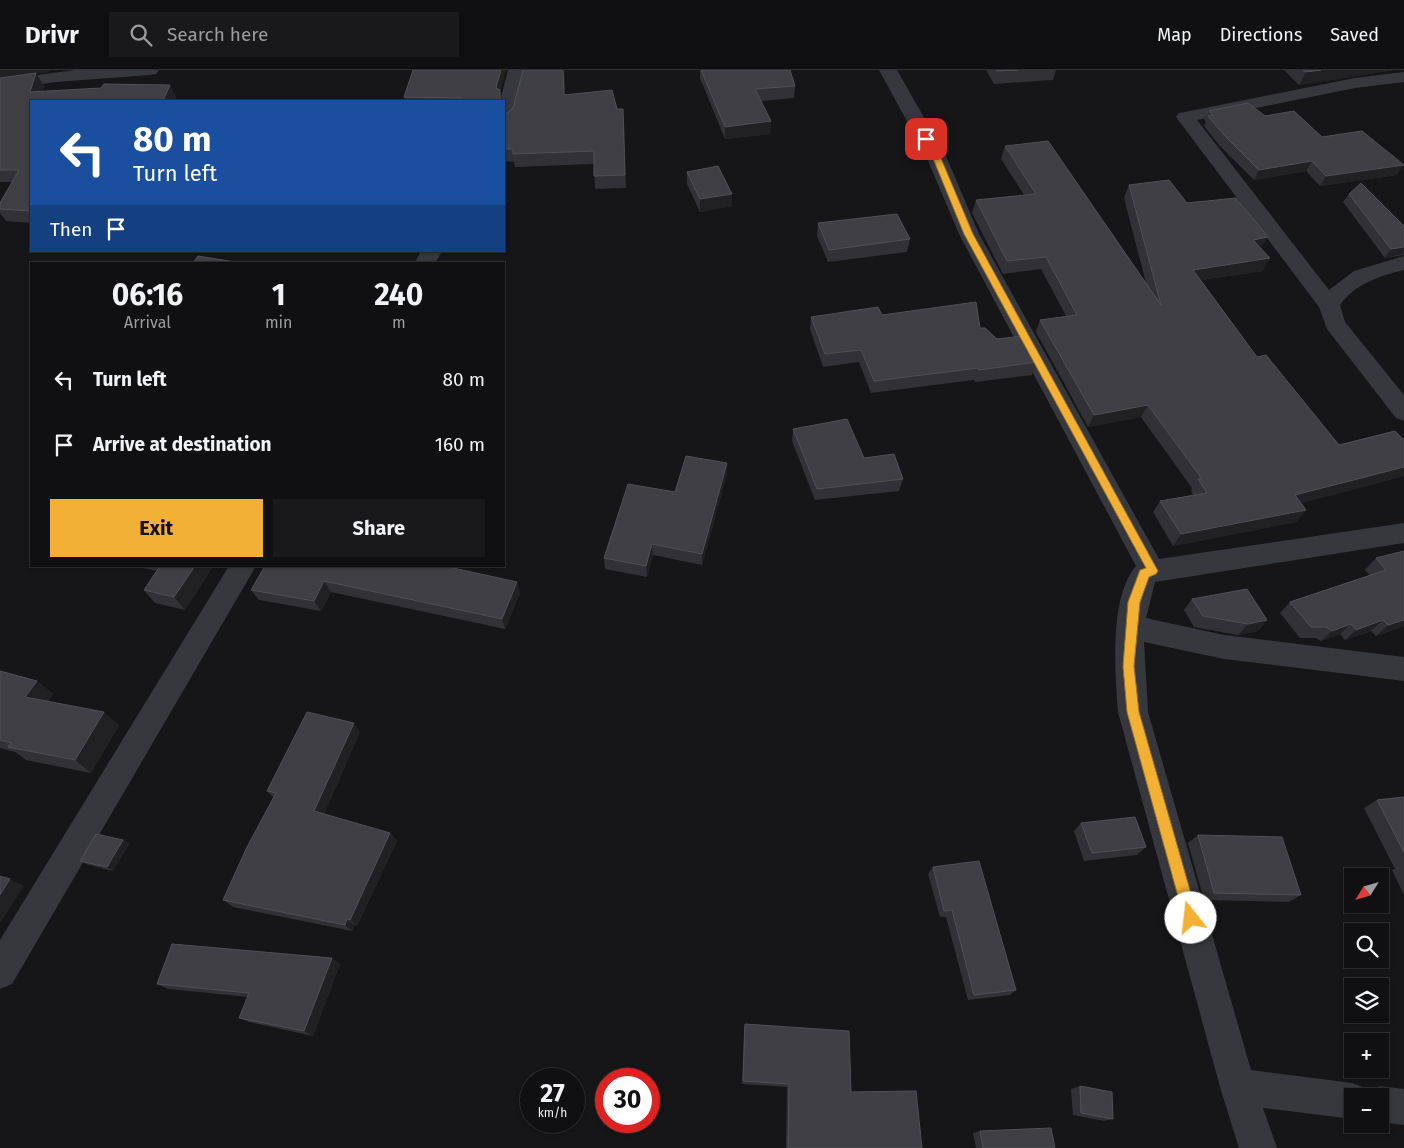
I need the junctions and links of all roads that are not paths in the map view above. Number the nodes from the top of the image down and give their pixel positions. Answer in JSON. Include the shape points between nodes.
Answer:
{"nodes":[{"id":1,"x":150,"y":70,"type":"edge"},
{"id":2,"x":517,"y":70,"type":"edge"},
{"id":3,"x":888,"y":70,"type":"edge"},
{"id":4,"x":1404,"y":77,"type":"edge"},
{"id":5,"x":0,"y":85,"type":"edge"},
{"id":6,"x":505,"y":116,"type":"edge"},
{"id":7,"x":1404,"y":263,"type":"edge"},
{"id":8,"x":1329,"y":305,"type":"junction"},
{"id":9,"x":1404,"y":412,"type":"edge"},
{"id":10,"x":1404,"y":533,"type":"edge"},
{"id":11,"x":242,"y":567,"type":"edge"},
{"id":12,"x":1152,"y":571,"type":"junction"},
{"id":13,"x":1131,"y":627,"type":"junction"},
{"id":14,"x":1404,"y":669,"type":"edge"},
{"id":15,"x":0,"y":972,"type":"edge"},
{"id":16,"x":1238,"y":1087,"type":"junction"},
{"id":17,"x":1344,"y":1100,"type":"edge"},
{"id":18,"x":1389,"y":1105,"type":"edge"},
{"id":19,"x":1404,"y":1107,"type":"edge"},
{"id":20,"x":1258,"y":1148,"type":"edge"}],
"edges":[{"from":1,"to":5,"type":"street","via":[[48,77]]},
{"from":2,"to":6,"type":"street"},
{"from":3,"to":12,"type":"street","via":[[936,156],[969,234]]},
{"from":4,"to":8,"type":"street","via":[[1355,83],[1185,117]]},
{"from":7,"to":8,"type":"street","via":[[1354,279],[1337,292]]},
{"from":8,"to":9,"type":"street","via":[[1335,324]]},
{"from":10,"to":12,"type":"street"},
{"from":11,"to":15,"type":"street"},
{"from":12,"to":13,"type":"street","via":[[1144,574],[1139,586]]},
{"from":13,"to":14,"type":"street","via":[[1224,647]]},
{"from":13,"to":16,"type":"street","via":[[1128,666],[1133,712]]},
{"from":16,"to":17,"type":"street"},
{"from":16,"to":20,"type":"street"},
{"from":18,"to":19,"type":"street"}]}
